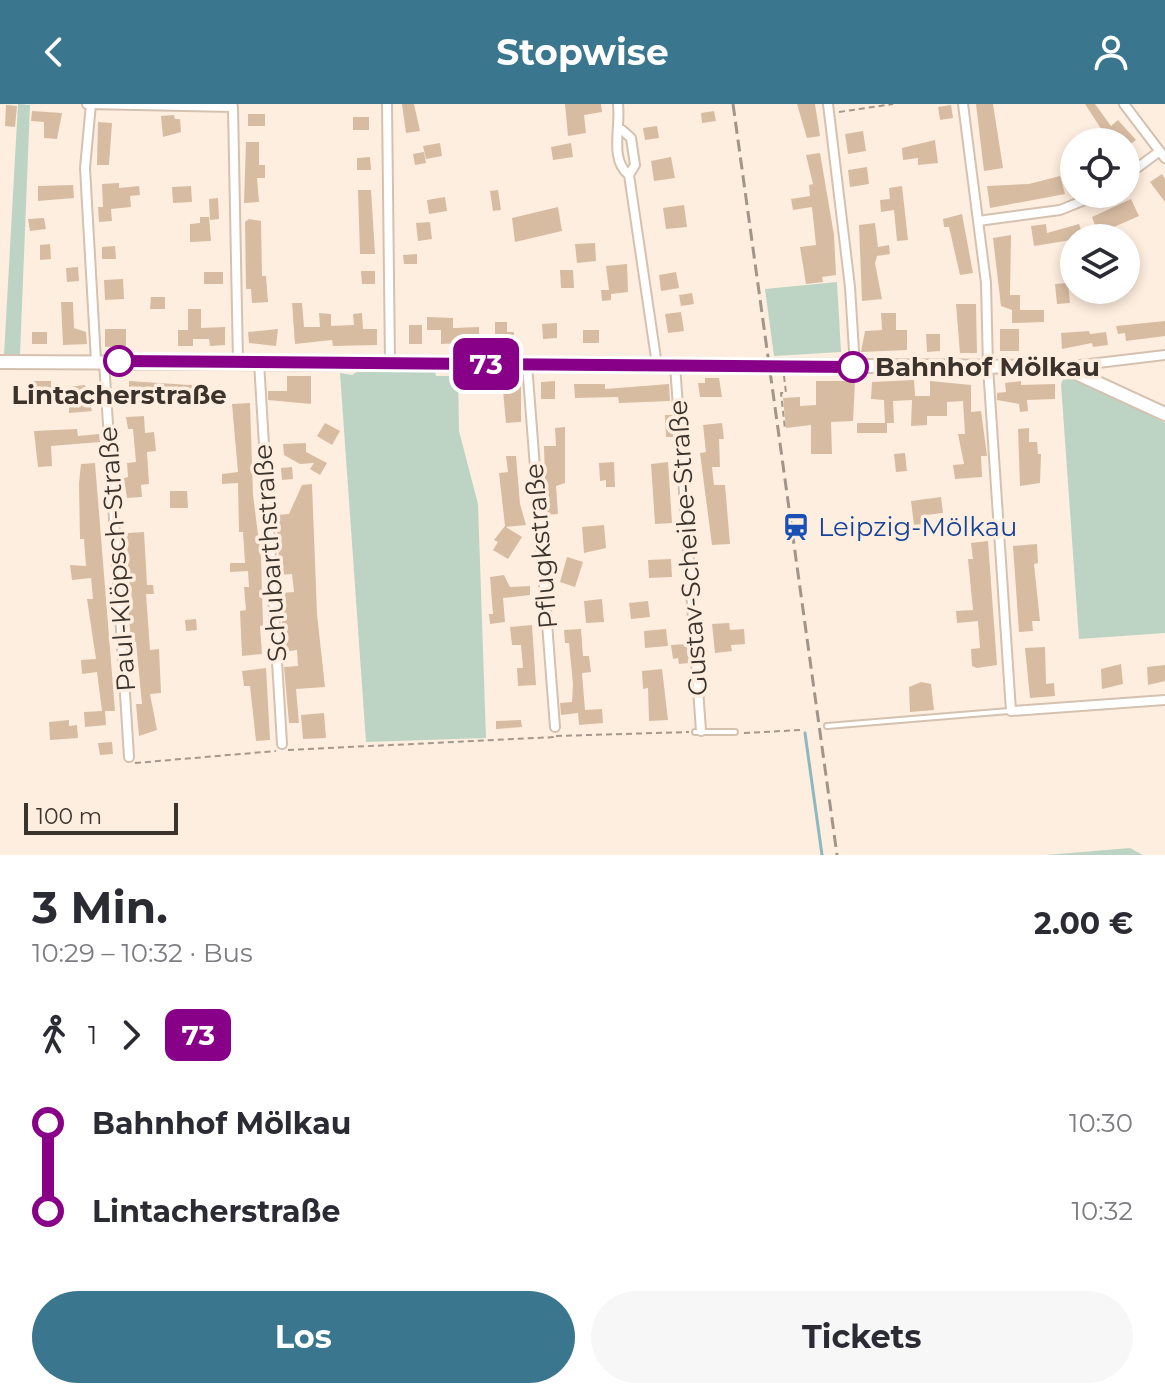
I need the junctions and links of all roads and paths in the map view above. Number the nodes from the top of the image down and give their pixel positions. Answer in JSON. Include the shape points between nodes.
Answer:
{"nodes":[{"id":1,"x":89,"y":104,"type":"edge"},
{"id":2,"x":387,"y":104,"type":"edge"},
{"id":3,"x":618,"y":104,"type":"edge"},
{"id":4,"x":893,"y":104,"type":"edge"},
{"id":5,"x":963,"y":104,"type":"edge"},
{"id":6,"x":1124,"y":104,"type":"edge"},
{"id":7,"x":829,"y":108,"type":"edge"},
{"id":8,"x":622,"y":130,"type":"junction"},
{"id":9,"x":1162,"y":155,"type":"edge"},
{"id":10,"x":1140,"y":168,"type":"edge"},
{"id":11,"x":629,"y":175,"type":"junction"},
{"id":12,"x":1065,"y":208,"type":"edge"},
{"id":13,"x":978,"y":221,"type":"junction"},
{"id":14,"x":1165,"y":355,"type":"edge"},
{"id":15,"x":100,"y":361,"type":"junction"},
{"id":16,"x":0,"y":362,"type":"edge"},
{"id":17,"x":238,"y":362,"type":"junction"},
{"id":18,"x":259,"y":362,"type":"junction"},
{"id":19,"x":390,"y":363,"type":"junction"},
{"id":20,"x":527,"y":364,"type":"junction"},
{"id":21,"x":657,"y":365,"type":"junction"},
{"id":22,"x":675,"y":365,"type":"junction"},
{"id":23,"x":783,"y":367,"type":"junction"},
{"id":24,"x":855,"y":367,"type":"junction"},
{"id":25,"x":988,"y":367,"type":"junction"},
{"id":26,"x":1063,"y":367,"type":"junction"},
{"id":27,"x":1165,"y":414,"type":"edge"},
{"id":28,"x":785,"y":429,"type":"dead end"},
{"id":29,"x":1165,"y":700,"type":"edge"},
{"id":30,"x":1011,"y":711,"type":"junction"},
{"id":31,"x":827,"y":726,"type":"dead end"},
{"id":32,"x":801,"y":730,"type":"dead end"},
{"id":33,"x":556,"y":732,"type":"junction"},
{"id":34,"x":698,"y":732,"type":"junction"},
{"id":35,"x":735,"y":732,"type":"joint"},
{"id":36,"x":282,"y":747,"type":"junction"},
{"id":37,"x":129,"y":757,"type":"joint"}],
"edges":[{"from":1,"to":15,"type":"street","name":"Paul-Klöpsch-Straße","via":[[85,168]]},
{"from":1,"to":17,"type":"street","via":[[233,107]]},
{"from":2,"to":19,"type":"street"},
{"from":3,"to":8,"type":"street"},
{"from":4,"to":7,"type":"path"},
{"from":5,"to":13,"type":"street"},
{"from":6,"to":9,"type":"street"},
{"from":7,"to":24,"type":"street"},
{"from":8,"to":11,"type":"street","via":[[631,138],[635,165]]},
{"from":8,"to":11,"type":"street","via":[[616,140],[620,168]]},
{"from":9,"to":10,"type":"street"},
{"from":11,"to":21,"type":"street"},
{"from":12,"to":13,"type":"street"},
{"from":13,"to":25,"type":"street"},
{"from":14,"to":26,"type":"street"},
{"from":15,"to":16,"type":"street"},
{"from":15,"to":17,"type":"street"},
{"from":15,"to":37,"type":"street","name":"Paul-Klöpsch-Straße"},
{"from":17,"to":18,"type":"street"},
{"from":18,"to":19,"type":"street"},
{"from":18,"to":36,"type":"street","name":"Schubarthstraße"},
{"from":19,"to":20,"type":"street"},
{"from":20,"to":21,"type":"street"},
{"from":20,"to":33,"type":"street","name":"Pflugkstraße"},
{"from":21,"to":22,"type":"street"},
{"from":22,"to":23,"type":"street"},
{"from":22,"to":34,"type":"street","name":"Gustav-Scheibe-Straße"},
{"from":23,"to":24,"type":"street"},
{"from":23,"to":28,"type":"path"},
{"from":24,"to":25,"type":"street"},
{"from":25,"to":26,"type":"street"},
{"from":25,"to":30,"type":"street"},
{"from":26,"to":27,"type":"street"},
{"from":29,"to":30,"type":"street"},
{"from":30,"to":31,"type":"lane"},
{"from":32,"to":35,"type":"path"},
{"from":33,"to":34,"type":"path"},
{"from":33,"to":36,"type":"path"},
{"from":34,"to":35,"type":"lane"},
{"from":36,"to":37,"type":"path","via":[[132,763]]}]}
